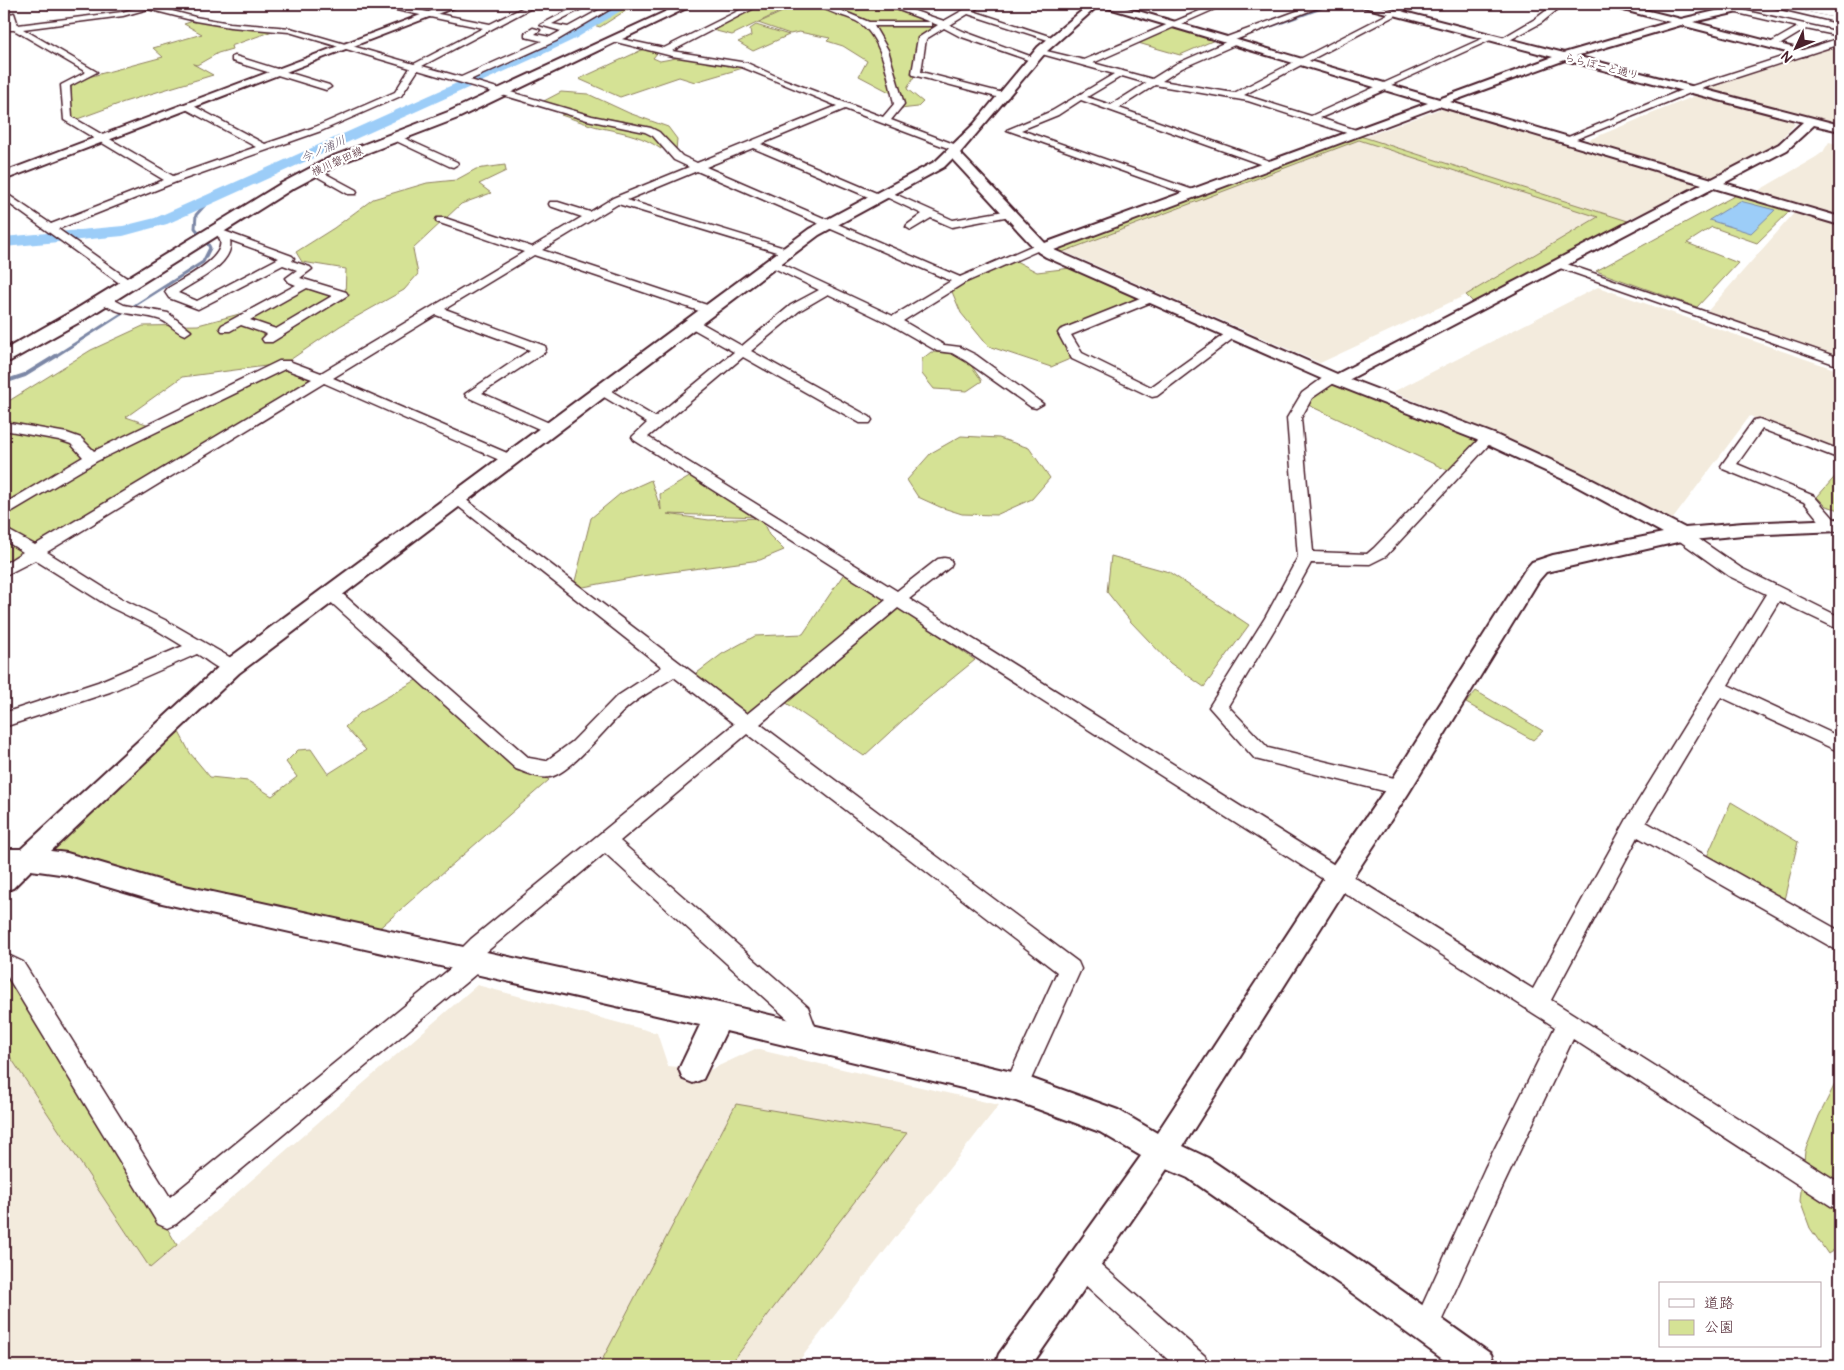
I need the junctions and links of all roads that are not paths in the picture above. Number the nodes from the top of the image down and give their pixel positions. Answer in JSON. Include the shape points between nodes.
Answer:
{"nodes":[{"id":1,"x":159,"y":4,"type":"edge"},
{"id":2,"x":383,"y":4,"type":"edge"},
{"id":3,"x":458,"y":4,"type":"edge"},
{"id":4,"x":587,"y":4,"type":"edge"},
{"id":5,"x":600,"y":4,"type":"edge"},
{"id":6,"x":690,"y":4,"type":"edge"},
{"id":7,"x":758,"y":4,"type":"edge"},
{"id":8,"x":821,"y":4,"type":"edge"},
{"id":9,"x":887,"y":4,"type":"edge"},
{"id":10,"x":979,"y":4,"type":"edge"},
{"id":11,"x":1096,"y":4,"type":"edge"},
{"id":12,"x":1105,"y":4,"type":"edge"},
{"id":13,"x":1222,"y":4,"type":"edge"},
{"id":14,"x":1323,"y":4,"type":"edge"},
{"id":15,"x":1363,"y":4,"type":"edge"},
{"id":16,"x":1414,"y":4,"type":"edge"},
{"id":17,"x":1548,"y":4,"type":"edge"},
{"id":18,"x":1560,"y":4,"type":"edge"},
{"id":19,"x":1611,"y":4,"type":"edge"},
{"id":20,"x":1754,"y":4,"type":"edge"},
{"id":21,"x":1764,"y":4,"type":"edge"},
{"id":22,"x":1800,"y":4,"type":"edge"},
{"id":23,"x":1834,"y":4,"type":"edge"},
{"id":24,"x":613,"y":5,"type":"edge"},
{"id":25,"x":1840,"y":5,"type":"edge"},
{"id":26,"x":531,"y":6,"type":"edge"},
{"id":27,"x":149,"y":7,"type":"junction"},
{"id":28,"x":1736,"y":10,"type":"junction"},
{"id":29,"x":966,"y":11,"type":"junction"},
{"id":30,"x":1397,"y":12,"type":"junction"},
{"id":31,"x":554,"y":13,"type":"junction"},
{"id":32,"x":1840,"y":13,"type":"edge"},
{"id":33,"x":11,"y":15,"type":"dead end"},
{"id":34,"x":428,"y":15,"type":"junction"},
{"id":35,"x":1684,"y":21,"type":"junction"},
{"id":36,"x":1840,"y":21,"type":"edge"},
{"id":37,"x":867,"y":24,"type":"junction"},
{"id":38,"x":944,"y":24,"type":"junction"},
{"id":39,"x":1173,"y":24,"type":"junction"},
{"id":40,"x":1805,"y":26,"type":"junction"},
{"id":41,"x":14,"y":27,"type":"junction"},
{"id":42,"x":490,"y":27,"type":"junction"},
{"id":43,"x":4,"y":30,"type":"edge"},
{"id":44,"x":536,"y":30,"type":"dead end"},
{"id":45,"x":569,"y":30,"type":"junction"},
{"id":46,"x":1840,"y":34,"type":"edge"},
{"id":47,"x":1497,"y":38,"type":"junction"},
{"id":48,"x":615,"y":39,"type":"junction"},
{"id":49,"x":1054,"y":39,"type":"junction"},
{"id":50,"x":551,"y":40,"type":"junction"},
{"id":51,"x":1230,"y":41,"type":"junction"},
{"id":52,"x":1840,"y":41,"type":"edge"},
{"id":53,"x":1772,"y":45,"type":"junction"},
{"id":54,"x":348,"y":46,"type":"junction"},
{"id":55,"x":665,"y":51,"type":"junction"},
{"id":56,"x":1802,"y":53,"type":"junction"},
{"id":57,"x":1037,"y":55,"type":"junction"},
{"id":58,"x":1565,"y":56,"type":"junction"},
{"id":59,"x":235,"y":59,"type":"dead end"},
{"id":60,"x":1302,"y":62,"type":"junction"},
{"id":61,"x":1085,"y":63,"type":"junction"},
{"id":62,"x":416,"y":66,"type":"junction"},
{"id":63,"x":277,"y":72,"type":"junction"},
{"id":64,"x":1122,"y":73,"type":"junction"},
{"id":65,"x":462,"y":80,"type":"junction"},
{"id":66,"x":1154,"y":82,"type":"junction"},
{"id":67,"x":1383,"y":86,"type":"junction"},
{"id":68,"x":326,"y":87,"type":"dead end"},
{"id":69,"x":1692,"y":89,"type":"junction"},
{"id":70,"x":502,"y":92,"type":"junction"},
{"id":71,"x":1237,"y":95,"type":"junction"},
{"id":72,"x":1004,"y":96,"type":"junction"},
{"id":73,"x":1080,"y":96,"type":"junction"},
{"id":74,"x":1439,"y":103,"type":"junction"},
{"id":75,"x":187,"y":106,"type":"junction"},
{"id":76,"x":845,"y":106,"type":"junction"},
{"id":77,"x":1112,"y":108,"type":"junction"},
{"id":78,"x":1311,"y":119,"type":"junction"},
{"id":79,"x":1812,"y":120,"type":"junction"},
{"id":80,"x":885,"y":121,"type":"junction"},
{"id":81,"x":1840,"y":128,"type":"edge"},
{"id":82,"x":1356,"y":133,"type":"junction"},
{"id":83,"x":394,"y":137,"type":"junction"},
{"id":84,"x":102,"y":139,"type":"junction"},
{"id":85,"x":1566,"y":140,"type":"junction"},
{"id":86,"x":753,"y":144,"type":"junction"},
{"id":87,"x":264,"y":148,"type":"junction"},
{"id":88,"x":955,"y":150,"type":"junction"},
{"id":89,"x":453,"y":164,"type":"dead end"},
{"id":90,"x":1270,"y":164,"type":"junction"},
{"id":91,"x":697,"y":167,"type":"junction"},
{"id":92,"x":315,"y":171,"type":"junction"},
{"id":93,"x":4,"y":176,"type":"edge"},
{"id":94,"x":172,"y":180,"type":"junction"},
{"id":95,"x":1714,"y":184,"type":"junction"},
{"id":96,"x":352,"y":192,"type":"dead end"},
{"id":97,"x":1192,"y":193,"type":"junction"},
{"id":98,"x":4,"y":195,"type":"edge"},
{"id":99,"x":882,"y":195,"type":"junction"},
{"id":100,"x":618,"y":200,"type":"junction"},
{"id":101,"x":554,"y":204,"type":"dead end"},
{"id":102,"x":930,"y":214,"type":"junction"},
{"id":103,"x":1010,"y":214,"type":"junction"},
{"id":104,"x":591,"y":216,"type":"junction"},
{"id":105,"x":440,"y":220,"type":"dead end"},
{"id":106,"x":1840,"y":221,"type":"edge"},
{"id":107,"x":829,"y":222,"type":"junction"},
{"id":108,"x":911,"y":227,"type":"dead end"},
{"id":109,"x":218,"y":232,"type":"junction"},
{"id":110,"x":56,"y":233,"type":"junction"},
{"id":111,"x":1041,"y":247,"type":"junction"},
{"id":112,"x":532,"y":252,"type":"junction"},
{"id":113,"x":787,"y":252,"type":"junction"},
{"id":114,"x":282,"y":261,"type":"junction"},
{"id":115,"x":772,"y":263,"type":"junction"},
{"id":116,"x":1561,"y":265,"type":"junction"},
{"id":117,"x":960,"y":281,"type":"junction"},
{"id":118,"x":129,"y":284,"type":"junction"},
{"id":119,"x":306,"y":284,"type":"junction"},
{"id":120,"x":829,"y":289,"type":"junction"},
{"id":121,"x":1150,"y":298,"type":"junction"},
{"id":122,"x":105,"y":299,"type":"junction"},
{"id":123,"x":434,"y":310,"type":"junction"},
{"id":124,"x":709,"y":310,"type":"junction"},
{"id":125,"x":240,"y":320,"type":"junction"},
{"id":126,"x":894,"y":321,"type":"junction"},
{"id":127,"x":692,"y":323,"type":"junction"},
{"id":128,"x":226,"y":328,"type":"dead end"},
{"id":129,"x":184,"y":331,"type":"dead end"},
{"id":130,"x":1233,"y":334,"type":"junction"},
{"id":131,"x":743,"y":351,"type":"junction"},
{"id":132,"x":4,"y":356,"type":"edge"},
{"id":133,"x":1840,"y":362,"type":"edge"},
{"id":134,"x":322,"y":378,"type":"junction"},
{"id":135,"x":1334,"y":379,"type":"junction"},
{"id":136,"x":601,"y":391,"type":"junction"},
{"id":137,"x":1036,"y":404,"type":"dead end"},
{"id":138,"x":865,"y":420,"type":"dead end"},
{"id":139,"x":656,"y":423,"type":"junction"},
{"id":140,"x":4,"y":426,"type":"edge"},
{"id":141,"x":551,"y":428,"type":"junction"},
{"id":142,"x":1488,"y":438,"type":"junction"},
{"id":143,"x":1840,"y":454,"type":"edge"},
{"id":144,"x":92,"y":458,"type":"junction"},
{"id":145,"x":509,"y":460,"type":"junction"},
{"id":146,"x":456,"y":499,"type":"junction"},
{"id":147,"x":4,"y":511,"type":"edge"},
{"id":148,"x":1836,"y":525,"type":"edge"},
{"id":149,"x":4,"y":533,"type":"edge"},
{"id":150,"x":1682,"y":535,"type":"junction"},
{"id":151,"x":35,"y":552,"type":"junction"},
{"id":152,"x":1306,"y":556,"type":"junction"},
{"id":153,"x":944,"y":563,"type":"dead end"},
{"id":154,"x":4,"y":570,"type":"edge"},
{"id":155,"x":332,"y":593,"type":"junction"},
{"id":156,"x":1775,"y":593,"type":"junction"},
{"id":157,"x":898,"y":599,"type":"junction"},
{"id":158,"x":1840,"y":624,"type":"edge"},
{"id":159,"x":198,"y":647,"type":"junction"},
{"id":160,"x":232,"y":667,"type":"junction"},
{"id":161,"x":674,"y":668,"type":"junction"},
{"id":162,"x":1717,"y":687,"type":"junction"},
{"id":163,"x":4,"y":720,"type":"edge"},
{"id":164,"x":747,"y":724,"type":"junction"},
{"id":165,"x":1840,"y":745,"type":"edge"},
{"id":166,"x":1400,"y":787,"type":"junction"},
{"id":167,"x":1634,"y":825,"type":"junction"},
{"id":168,"x":606,"y":840,"type":"junction"},
{"id":169,"x":15,"y":860,"type":"edge"},
{"id":170,"x":1339,"y":876,"type":"junction"},
{"id":171,"x":4,"y":880,"type":"edge"},
{"id":172,"x":1840,"y":942,"type":"edge"},
{"id":173,"x":470,"y":961,"type":"junction"},
{"id":174,"x":4,"y":963,"type":"edge"},
{"id":175,"x":1536,"y":1003,"type":"junction"},
{"id":176,"x":719,"y":1016,"type":"junction"},
{"id":177,"x":1568,"y":1022,"type":"junction"},
{"id":178,"x":808,"y":1037,"type":"junction"},
{"id":179,"x":694,"y":1068,"type":"dead end"},
{"id":180,"x":1016,"y":1087,"type":"junction"},
{"id":181,"x":1162,"y":1152,"type":"junction"},
{"id":182,"x":1840,"y":1197,"type":"edge"},
{"id":183,"x":1082,"y":1265,"type":"junction"},
{"id":184,"x":1425,"y":1328,"type":"junction"},
{"id":185,"x":1011,"y":1366,"type":"edge"},
{"id":186,"x":1195,"y":1366,"type":"edge"},
{"id":187,"x":1479,"y":1366,"type":"edge"}],
"edges":[{"from":1,"to":27,"type":"street"},
{"from":2,"to":34,"type":"street"},
{"from":3,"to":34,"type":"street"},
{"from":4,"to":31,"type":"street"},
{"from":5,"to":24,"type":"street"},
{"from":6,"to":48,"type":"main road","name":"横川磐田線"},
{"from":7,"to":55,"type":"street"},
{"from":8,"to":37,"type":"street"},
{"from":9,"to":38,"type":"street"},
{"from":10,"to":29,"type":"street"},
{"from":11,"to":49,"type":"street"},
{"from":12,"to":39,"type":"street"},
{"from":13,"to":39,"type":"street"},
{"from":14,"to":51,"type":"street"},
{"from":15,"to":30,"type":"street","name":"ららぽーと通り"},
{"from":16,"to":30,"type":"street"},
{"from":17,"to":47,"type":"street"},
{"from":18,"to":47,"type":"street","via":[[1538,21]]},
{"from":19,"to":35,"type":"street"},
{"from":20,"to":28,"type":"street"},
{"from":21,"to":36,"type":"street"},
{"from":22,"to":32,"type":"highway"},
{"from":23,"to":25,"type":"street"},
{"from":24,"to":45,"type":"street"},
{"from":26,"to":31,"type":"street"},
{"from":26,"to":42,"type":"street"},
{"from":27,"to":41,"type":"street","via":[[123,14]]},
{"from":27,"to":54,"type":"street","via":[[217,22],[290,30]]},
{"from":28,"to":35,"type":"street"},
{"from":28,"to":40,"type":"street"},
{"from":29,"to":38,"type":"street"},
{"from":29,"to":49,"type":"street"},
{"from":30,"to":47,"type":"street","name":"ららぽーと通り"},
{"from":30,"to":60,"type":"street"},
{"from":31,"to":45,"type":"street","via":[[544,25]]},
{"from":33,"to":41,"type":"street"},
{"from":34,"to":42,"type":"street"},
{"from":34,"to":54,"type":"street"},
{"from":35,"to":53,"type":"street"},
{"from":35,"to":58,"type":"street"},
{"from":37,"to":38,"type":"street"},
{"from":37,"to":80,"type":"street","via":[[891,69],[899,104]]},
{"from":38,"to":57,"type":"street","via":[[962,34]]},
{"from":38,"to":72,"type":"street","via":[[922,38],[916,73]]},
{"from":39,"to":51,"type":"street"},
{"from":39,"to":61,"type":"street"},
{"from":40,"to":46,"type":"street"},
{"from":40,"to":53,"type":"street"},
{"from":41,"to":43,"type":"street"},
{"from":41,"to":84,"type":"street","via":[[93,72],[65,85],[67,118]]},
{"from":42,"to":62,"type":"street"},
{"from":44,"to":50,"type":"street","via":[[528,35]]},
{"from":45,"to":50,"type":"street"},
{"from":47,"to":58,"type":"street","name":"ららぽーと通り"},
{"from":47,"to":67,"type":"street"},
{"from":48,"to":55,"type":"street"},
{"from":48,"to":70,"type":"main road","name":"横川磐田線"},
{"from":49,"to":57,"type":"street"},
{"from":50,"to":65,"type":"street"},
{"from":51,"to":60,"type":"street"},
{"from":51,"to":66,"type":"street"},
{"from":52,"to":56,"type":"street"},
{"from":53,"to":56,"type":"street"},
{"from":54,"to":62,"type":"street"},
{"from":54,"to":63,"type":"street"},
{"from":55,"to":76,"type":"street","via":[[744,65]]},
{"from":56,"to":69,"type":"street"},
{"from":57,"to":61,"type":"street"},
{"from":57,"to":72,"type":"street"},
{"from":58,"to":69,"type":"street","name":"ららぽーと通り"},
{"from":58,"to":74,"type":"street"},
{"from":59,"to":63,"type":"street"},
{"from":60,"to":67,"type":"street"},
{"from":60,"to":71,"type":"street"},
{"from":61,"to":64,"type":"street"},
{"from":62,"to":65,"type":"street"},
{"from":62,"to":87,"type":"street","via":[[398,94],[318,129]]},
{"from":63,"to":68,"type":"street"},
{"from":63,"to":75,"type":"street"},
{"from":64,"to":66,"type":"street"},
{"from":64,"to":73,"type":"street"},
{"from":65,"to":70,"type":"street"},
{"from":66,"to":71,"type":"street"},
{"from":66,"to":77,"type":"street"},
{"from":67,"to":74,"type":"street"},
{"from":67,"to":78,"type":"street"},
{"from":69,"to":79,"type":"street","name":"ららぽーと通り"},
{"from":69,"to":85,"type":"street"},
{"from":70,"to":83,"type":"main road","name":"横川磐田線"},
{"from":70,"to":91,"type":"street","via":[[590,118],[648,130],[656,134],[678,158]]},
{"from":71,"to":78,"type":"street"},
{"from":72,"to":88,"type":"street"},
{"from":73,"to":77,"type":"street"},
{"from":73,"to":97,"type":"street","via":[[1055,113],[1012,130]]},
{"from":74,"to":82,"type":"street"},
{"from":74,"to":85,"type":"street"},
{"from":75,"to":84,"type":"street"},
{"from":75,"to":87,"type":"street"},
{"from":76,"to":80,"type":"street"},
{"from":76,"to":86,"type":"street"},
{"from":77,"to":90,"type":"street"},
{"from":78,"to":82,"type":"street"},
{"from":79,"to":81,"type":"street","name":"ららぽーと通り"},
{"from":79,"to":95,"type":"street","via":[[1783,147]]},
{"from":80,"to":88,"type":"street"},
{"from":82,"to":90,"type":"street"},
{"from":83,"to":89,"type":"street"},
{"from":83,"to":92,"type":"main road","name":"横川磐田線"},
{"from":84,"to":93,"type":"street"},
{"from":84,"to":94,"type":"street"},
{"from":85,"to":95,"type":"street"},
{"from":86,"to":91,"type":"street"},
{"from":86,"to":99,"type":"street"},
{"from":87,"to":94,"type":"street"},
{"from":88,"to":99,"type":"street","via":[[925,173]]},
{"from":88,"to":103,"type":"street"},
{"from":90,"to":97,"type":"street"},
{"from":91,"to":100,"type":"street"},
{"from":91,"to":107,"type":"street"},
{"from":92,"to":96,"type":"street"},
{"from":92,"to":109,"type":"main road","name":"横川磐田線"},
{"from":94,"to":110,"type":"street"},
{"from":95,"to":106,"type":"street"},
{"from":95,"to":116,"type":"street"},
{"from":97,"to":111,"type":"street"},
{"from":98,"to":110,"type":"street"},
{"from":99,"to":102,"type":"street"},
{"from":99,"to":107,"type":"street"},
{"from":100,"to":104,"type":"street"},
{"from":100,"to":113,"type":"street"},
{"from":101,"to":104,"type":"street"},
{"from":102,"to":103,"type":"street","via":[[952,224]]},
{"from":102,"to":108,"type":"street"},
{"from":103,"to":111,"type":"street"},
{"from":104,"to":112,"type":"street"},
{"from":105,"to":112,"type":"street"},
{"from":107,"to":113,"type":"street"},
{"from":107,"to":117,"type":"street"},
{"from":109,"to":114,"type":"street","via":[[288,258]]},
{"from":109,"to":114,"type":"street","via":[[225,242],[220,258],[174,289],[173,295],[198,305]]},
{"from":109,"to":118,"type":"main road","name":"横川磐田線"},
{"from":110,"to":118,"type":"street"},
{"from":111,"to":117,"type":"street"},
{"from":111,"to":121,"type":"street","via":[[1050,254]]},
{"from":112,"to":123,"type":"street"},
{"from":112,"to":124,"type":"street"},
{"from":113,"to":115,"type":"street"},
{"from":114,"to":119,"type":"street","via":[[306,269],[292,278]]},
{"from":115,"to":120,"type":"street"},
{"from":115,"to":124,"type":"street"},
{"from":116,"to":133,"type":"street"},
{"from":116,"to":135,"type":"street"},
{"from":117,"to":126,"type":"street"},
{"from":118,"to":122,"type":"main road","name":"横川磐田線"},
{"from":119,"to":125,"type":"street"},
{"from":119,"to":125,"type":"street","via":[[342,295],[273,336]]},
{"from":120,"to":126,"type":"street"},
{"from":120,"to":131,"type":"street","via":[[795,308]]},
{"from":121,"to":130,"type":"street"},
{"from":121,"to":130,"type":"street","via":[[1064,333],[1078,356],[1152,393]]},
{"from":122,"to":129,"type":"street","via":[[120,308],[164,316]]},
{"from":122,"to":132,"type":"main road","name":"横川磐田線"},
{"from":123,"to":134,"type":"street"},
{"from":123,"to":141,"type":"street","via":[[540,349],[472,394]]},
{"from":124,"to":127,"type":"street"},
{"from":125,"to":128,"type":"street"},
{"from":126,"to":137,"type":"street","via":[[941,348],[955,350],[971,358]]},
{"from":127,"to":131,"type":"street"},
{"from":127,"to":136,"type":"street"},
{"from":130,"to":135,"type":"street"},
{"from":131,"to":138,"type":"street"},
{"from":131,"to":139,"type":"street"},
{"from":134,"to":144,"type":"street","via":[[284,364]]},
{"from":134,"to":145,"type":"street"},
{"from":134,"to":151,"type":"street"},
{"from":135,"to":142,"type":"street"},
{"from":135,"to":152,"type":"street","via":[[1308,396],[1294,418]]},
{"from":136,"to":139,"type":"street"},
{"from":136,"to":141,"type":"street"},
{"from":139,"to":157,"type":"street","via":[[639,437]]},
{"from":140,"to":144,"type":"street","via":[[76,440]]},
{"from":141,"to":145,"type":"street"},
{"from":142,"to":150,"type":"street","via":[[1573,477]]},
{"from":142,"to":152,"type":"street","via":[[1370,559]]},
{"from":143,"to":148,"type":"street","via":[[1759,423],[1728,466],[1809,499]]},
{"from":144,"to":147,"type":"street"},
{"from":145,"to":146,"type":"street"},
{"from":146,"to":155,"type":"street"},
{"from":146,"to":161,"type":"street"},
{"from":148,"to":150,"type":"street"},
{"from":149,"to":151,"type":"street"},
{"from":150,"to":156,"type":"street","via":[[1735,572]]},
{"from":150,"to":166,"type":"street","via":[[1539,567]]},
{"from":151,"to":154,"type":"street"},
{"from":151,"to":159,"type":"street","via":[[116,603]]},
{"from":152,"to":166,"type":"street","via":[[1218,707],[1262,754]]},
{"from":153,"to":157,"type":"street"},
{"from":155,"to":160,"type":"street"},
{"from":155,"to":161,"type":"street","via":[[523,764],[540,769],[550,769],[563,760],[622,702]]},
{"from":156,"to":158,"type":"street"},
{"from":156,"to":162,"type":"street"},
{"from":157,"to":164,"type":"street"},
{"from":157,"to":170,"type":"street"},
{"from":159,"to":160,"type":"street"},
{"from":159,"to":163,"type":"street","via":[[104,687]]},
{"from":160,"to":169,"type":"street"},
{"from":161,"to":164,"type":"street"},
{"from":162,"to":165,"type":"street"},
{"from":162,"to":167,"type":"street"},
{"from":164,"to":168,"type":"street"},
{"from":164,"to":180,"type":"street","via":[[1070,969]]},
{"from":166,"to":170,"type":"street"},
{"from":167,"to":172,"type":"street"},
{"from":167,"to":175,"type":"street"},
{"from":168,"to":173,"type":"street","via":[[478,946]]},
{"from":168,"to":178,"type":"street","via":[[800,1015]]},
{"from":169,"to":171,"type":"street"},
{"from":169,"to":173,"type":"street","via":[[67,864],[162,892]]},
{"from":170,"to":175,"type":"street"},
{"from":170,"to":181,"type":"street"},
{"from":173,"to":174,"type":"street","via":[[167,1216],[15,969]]},
{"from":173,"to":176,"type":"street"},
{"from":175,"to":177,"type":"street"},
{"from":176,"to":178,"type":"street"},
{"from":176,"to":179,"type":"street"},
{"from":177,"to":182,"type":"street"},
{"from":177,"to":184,"type":"street"},
{"from":178,"to":180,"type":"street"},
{"from":180,"to":181,"type":"street","via":[[1108,1120]]},
{"from":181,"to":183,"type":"street"},
{"from":181,"to":184,"type":"street","via":[[1198,1168],[1251,1203]]},
{"from":183,"to":185,"type":"street"},
{"from":183,"to":186,"type":"street"},
{"from":184,"to":187,"type":"street"}]}
